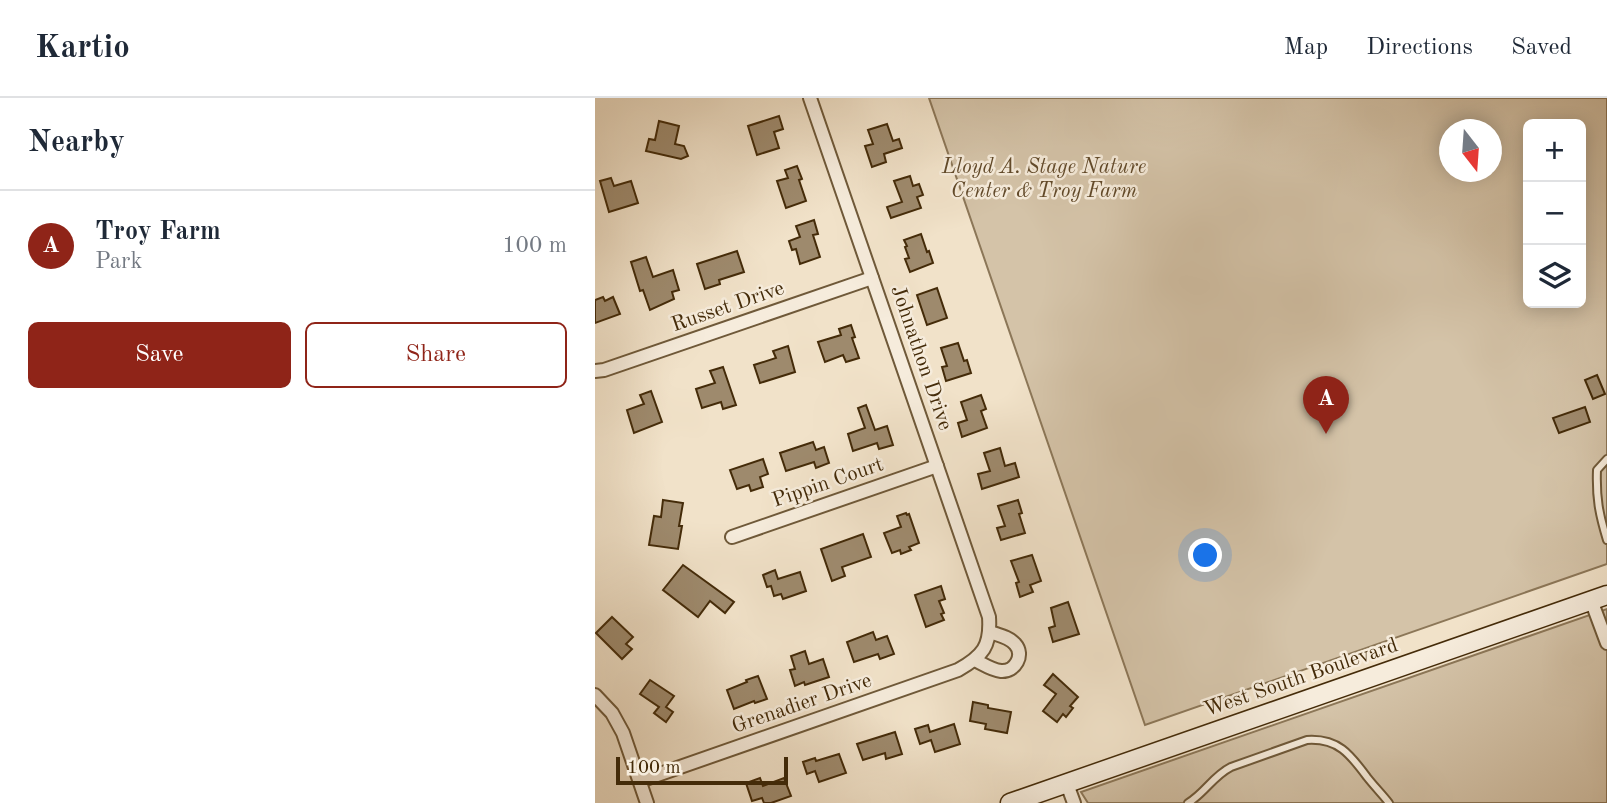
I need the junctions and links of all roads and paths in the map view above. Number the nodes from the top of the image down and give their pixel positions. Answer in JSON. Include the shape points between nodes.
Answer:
{"nodes":[{"id":1,"x":810,"y":98,"type":"edge"},
{"id":2,"x":872,"y":278,"type":"junction"},
{"id":3,"x":595,"y":371,"type":"edge"},
{"id":4,"x":1607,"y":459,"type":"edge"},
{"id":5,"x":937,"y":466,"type":"junction"},
{"id":6,"x":732,"y":537,"type":"dead end"},
{"id":7,"x":1607,"y":540,"type":"edge"},
{"id":8,"x":1599,"y":597,"type":"edge"},
{"id":9,"x":990,"y":632,"type":"junction"},
{"id":10,"x":1607,"y":643,"type":"edge"},
{"id":11,"x":986,"y":646,"type":"joint"},
{"id":12,"x":975,"y":660,"type":"junction"},
{"id":13,"x":595,"y":695,"type":"edge"},
{"id":14,"x":640,"y":781,"type":"junction"},
{"id":15,"x":1067,"y":784,"type":"junction"},
{"id":16,"x":1046,"y":798,"type":"edge"},
{"id":17,"x":647,"y":803,"type":"edge"},
{"id":18,"x":1010,"y":803,"type":"edge"},
{"id":19,"x":1074,"y":803,"type":"edge"},
{"id":20,"x":1188,"y":803,"type":"edge"},
{"id":21,"x":1389,"y":803,"type":"edge"}],
"edges":[{"from":1,"to":2,"type":"street","name":"Johnathon Drive"},
{"from":2,"to":3,"type":"street","name":"Russet Drive"},
{"from":2,"to":5,"type":"street","name":"Johnathon Drive"},
{"from":4,"to":7,"type":"lane","via":[[1597,470],[1596,496]]},
{"from":5,"to":6,"type":"street","name":"Pippin Court"},
{"from":5,"to":9,"type":"street","name":"Johnathon Drive","via":[[989,617]]},
{"from":8,"to":10,"type":"street"},
{"from":8,"to":15,"type":"main road","name":"West South Boulevard"},
{"from":9,"to":11,"type":"street","name":"Johnathon Drive"},
{"from":9,"to":12,"type":"street","via":[[1015,644],[1018,662],[1003,671]]},
{"from":11,"to":12,"type":"street","name":"Grenadier Drive"},
{"from":12,"to":14,"type":"street","name":"Grenadier Drive","via":[[958,670]]},
{"from":13,"to":14,"type":"street","via":[[623,733]]},
{"from":14,"to":17,"type":"street"},
{"from":15,"to":16,"type":"main road","name":"West South Boulevard"},
{"from":15,"to":19,"type":"street"},
{"from":16,"to":18,"type":"main road","name":"West South Boulevard"},
{"from":20,"to":21,"type":"lane","via":[[1231,767],[1319,739],[1351,755]]}]}
